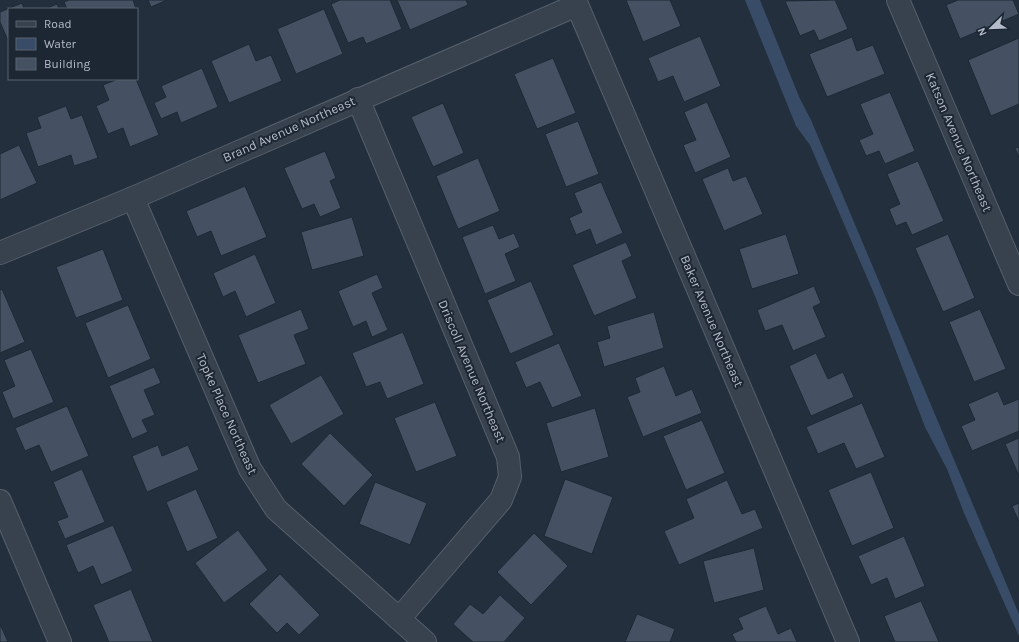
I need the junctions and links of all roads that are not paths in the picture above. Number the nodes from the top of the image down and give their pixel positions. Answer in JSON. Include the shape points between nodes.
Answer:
{"nodes":[{"id":1,"x":898,"y":0,"type":"edge"},
{"id":2,"x":576,"y":2,"type":"edge"},
{"id":3,"x":358,"y":99,"type":"junction"},
{"id":4,"x":133,"y":198,"type":"junction"},
{"id":5,"x":0,"y":253,"type":"edge"},
{"id":6,"x":1019,"y":284,"type":"edge"},
{"id":7,"x":0,"y":501,"type":"edge"},
{"id":8,"x":399,"y":619,"type":"junction"},
{"id":9,"x":60,"y":642,"type":"edge"},
{"id":10,"x":426,"y":642,"type":"edge"},
{"id":11,"x":848,"y":642,"type":"edge"}],
"edges":[{"from":1,"to":6,"type":"street","name":"Katson Avenue Northeast"},
{"from":2,"to":3,"type":"street","name":"Brand Avenue Northeast"},
{"from":2,"to":11,"type":"street","name":"Baker Avenue Northeast"},
{"from":3,"to":4,"type":"street","name":"Brand Avenue Northeast"},
{"from":3,"to":8,"type":"street","name":"Driscoll Avenue Northeast","via":[[508,457],[510,477],[501,500]]},
{"from":4,"to":5,"type":"street","name":"Brand Avenue Northeast"},
{"from":4,"to":8,"type":"street","name":"Topke Place Northeast","via":[[250,469],[276,509]]},
{"from":7,"to":9,"type":"street"},
{"from":8,"to":10,"type":"street","name":"Topke Place Northeast"}]}
